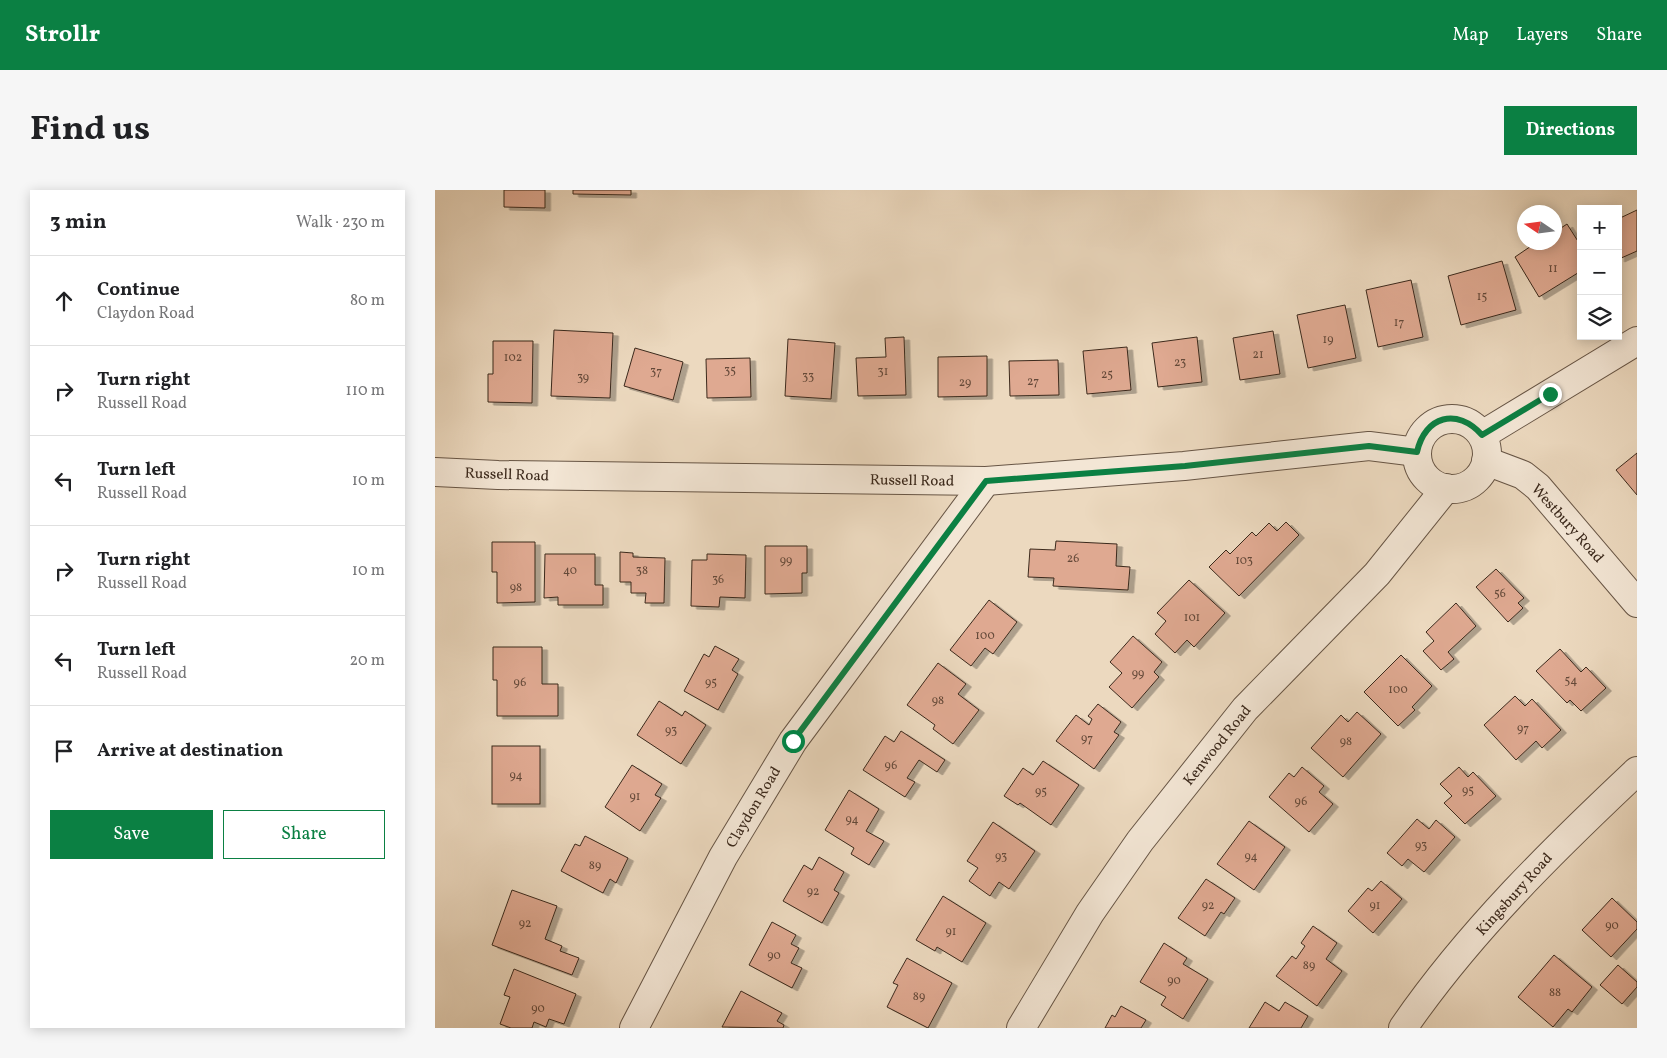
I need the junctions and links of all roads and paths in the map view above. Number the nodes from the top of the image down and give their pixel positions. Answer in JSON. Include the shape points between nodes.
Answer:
{"nodes":[{"id":1,"x":1637,"y":341,"type":"edge"},
{"id":2,"x":1484,"y":448,"type":"junction"},
{"id":3,"x":1417,"y":452,"type":"junction"},
{"id":4,"x":435,"y":472,"type":"edge"},
{"id":5,"x":986,"y":481,"type":"junction"},
{"id":6,"x":1446,"y":488,"type":"junction"},
{"id":7,"x":1637,"y":603,"type":"edge"},
{"id":8,"x":1637,"y":771,"type":"edge"},
{"id":9,"x":635,"y":1028,"type":"edge"},
{"id":10,"x":1021,"y":1028,"type":"edge"},
{"id":11,"x":1403,"y":1028,"type":"edge"}],
"edges":[{"from":1,"to":2,"type":"street"},
{"from":2,"to":3,"type":"street","via":[[1465,421],[1443,419],[1425,431]]},
{"from":2,"to":6,"type":"street","via":[[1476,479],[1456,488]]},
{"from":2,"to":7,"type":"street","name":"Westbury Road","via":[[1538,487]]},
{"from":3,"to":5,"type":"street","name":"Russell Road","via":[[1369,446],[1185,466]]},
{"from":3,"to":6,"type":"street","via":[[1418,462],[1428,480]]},
{"from":4,"to":5,"type":"street","name":"Russell Road"},
{"from":5,"to":9,"type":"street","name":"Claydon Road","via":[[793,741],[723,857]]},
{"from":6,"to":10,"type":"street","name":"Kenwood Road","via":[[1377,574],[1245,709],[1141,841],[1091,913]]},
{"from":8,"to":11,"type":"street","name":"Kingsbury Road","via":[[1556,847],[1486,922]]}]}
